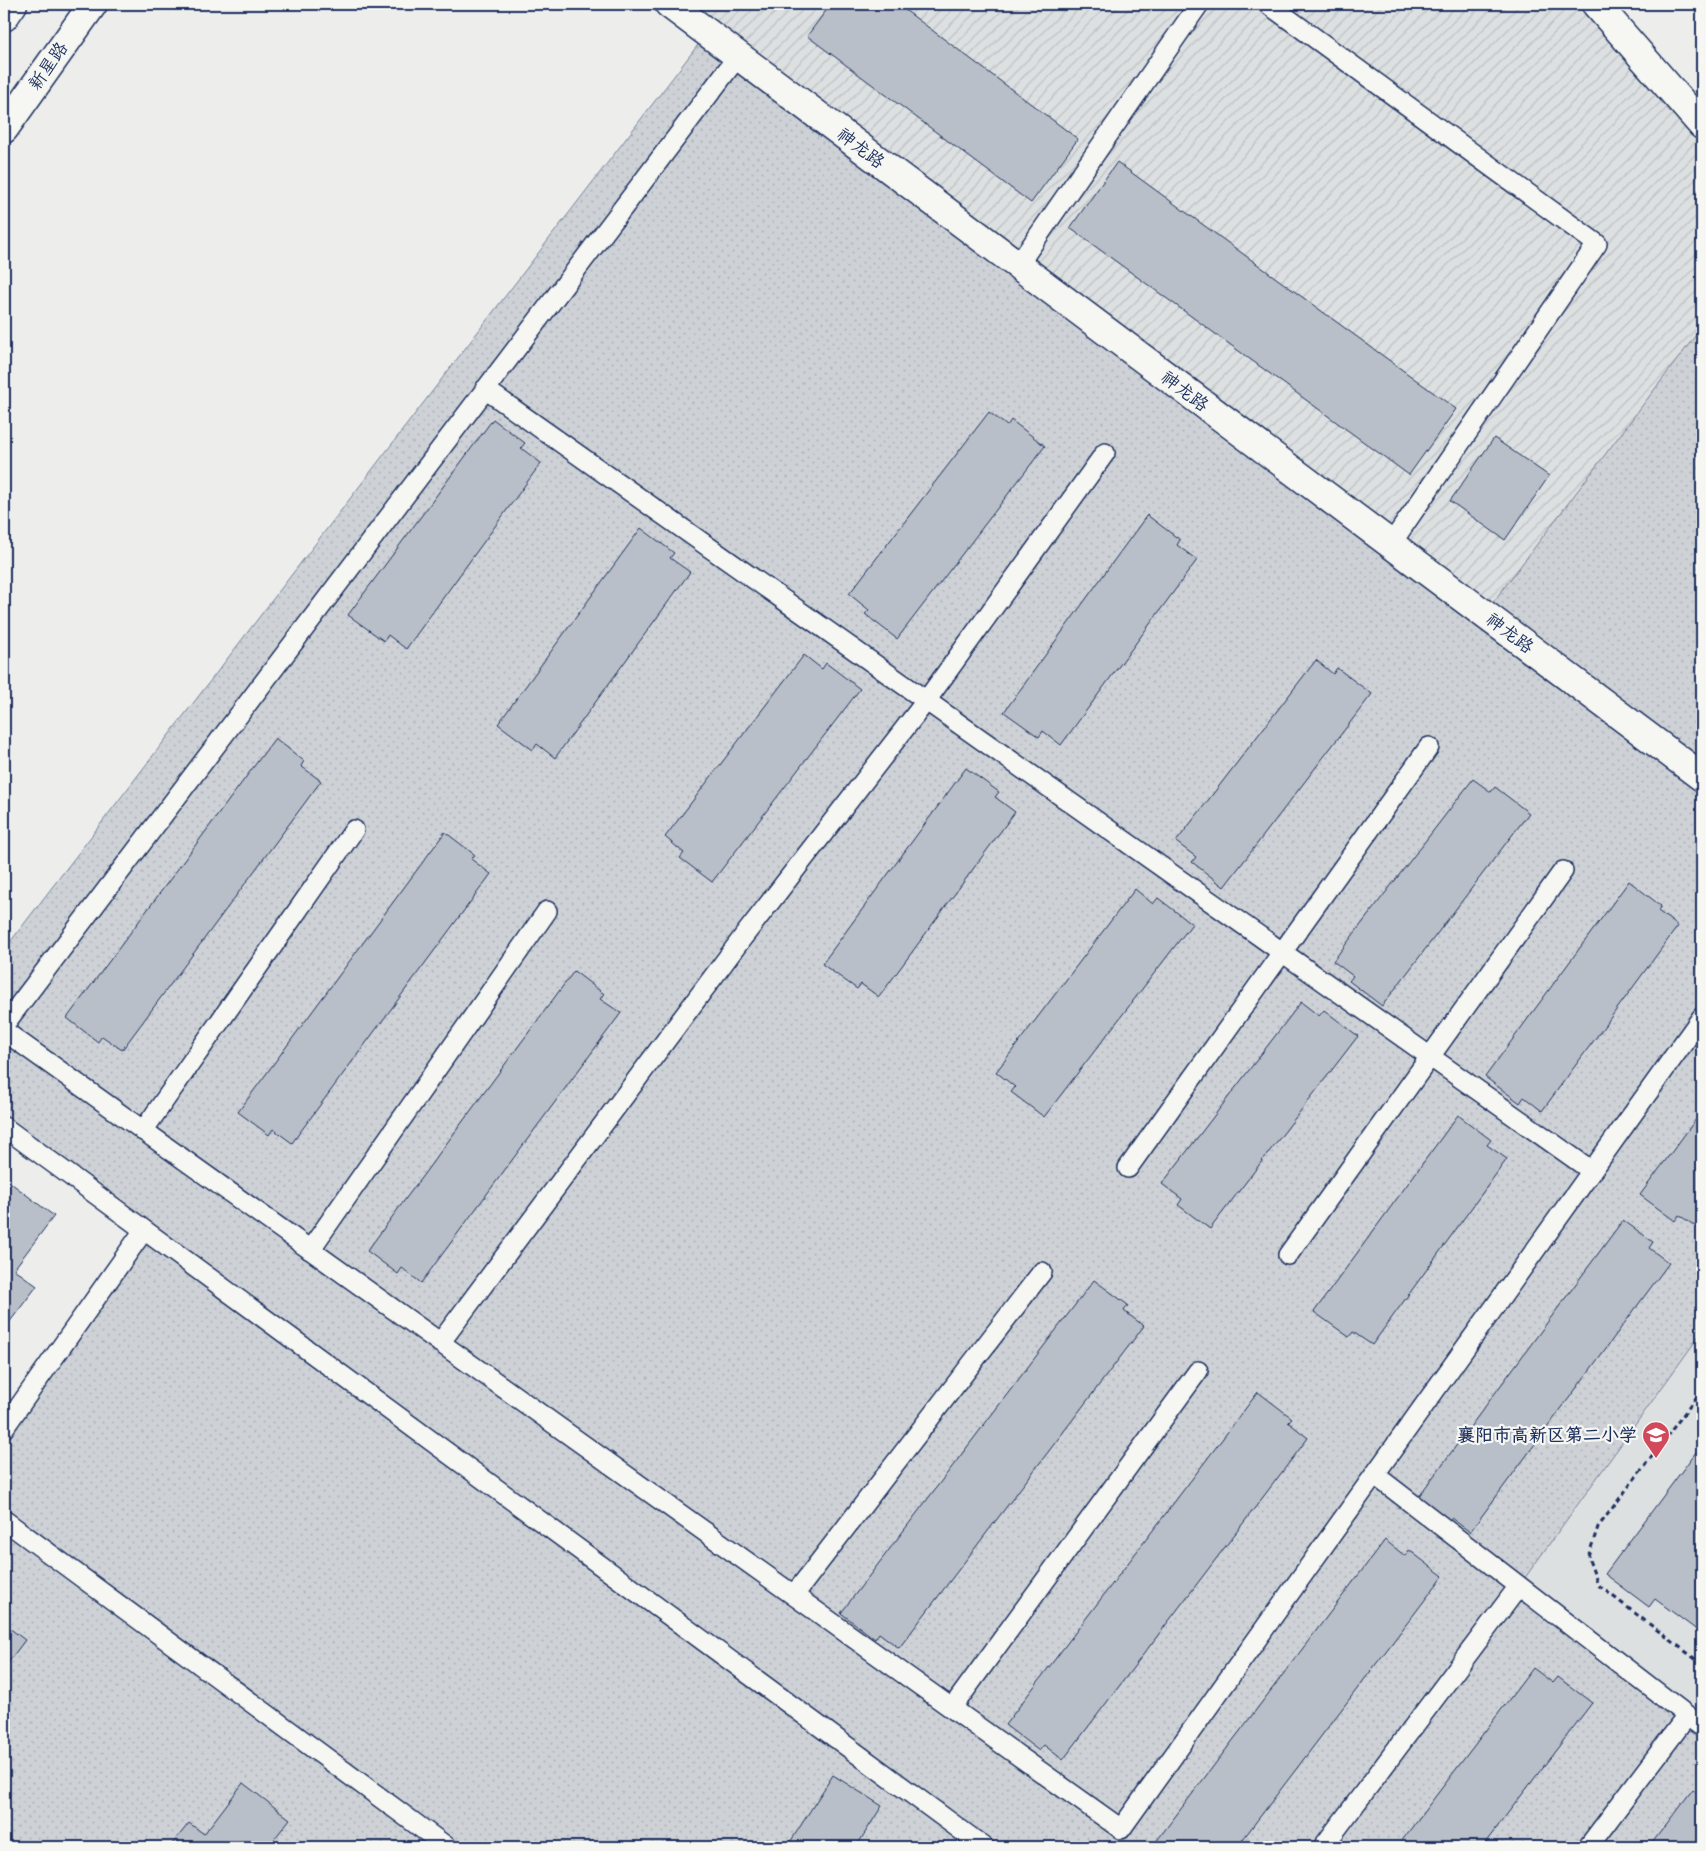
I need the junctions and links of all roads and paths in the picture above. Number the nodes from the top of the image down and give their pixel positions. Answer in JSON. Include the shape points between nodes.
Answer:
{"nodes":[{"id":1,"x":13,"y":4,"type":"edge"},
{"id":2,"x":93,"y":4,"type":"edge"},
{"id":3,"x":669,"y":4,"type":"edge"},
{"id":4,"x":1199,"y":4,"type":"edge"},
{"id":5,"x":1268,"y":4,"type":"edge"},
{"id":6,"x":1596,"y":4,"type":"edge"},
{"id":7,"x":4,"y":17,"type":"edge"},
{"id":8,"x":738,"y":56,"type":"junction"},
{"id":9,"x":1702,"y":125,"type":"edge"},
{"id":10,"x":4,"y":129,"type":"edge"},
{"id":11,"x":1018,"y":265,"type":"junction"},
{"id":12,"x":485,"y":389,"type":"junction"},
{"id":13,"x":1105,"y":453,"type":"dead end"},
{"id":14,"x":1391,"y":544,"type":"junction"},
{"id":15,"x":926,"y":701,"type":"junction"},
{"id":16,"x":1430,"y":747,"type":"dead end"},
{"id":17,"x":1702,"y":777,"type":"edge"},
{"id":18,"x":354,"y":830,"type":"dead end"},
{"id":19,"x":1563,"y":871,"type":"dead end"},
{"id":20,"x":547,"y":911,"type":"dead end"},
{"id":21,"x":1283,"y":953,"type":"junction"},
{"id":22,"x":1702,"y":1017,"type":"edge"},
{"id":23,"x":4,"y":1025,"type":"edge"},
{"id":24,"x":4,"y":1031,"type":"edge"},
{"id":25,"x":1430,"y":1056,"type":"junction"},
{"id":26,"x":4,"y":1127,"type":"edge"},
{"id":27,"x":143,"y":1131,"type":"junction"},
{"id":28,"x":1128,"y":1168,"type":"dead end"},
{"id":29,"x":1592,"y":1171,"type":"junction"},
{"id":30,"x":144,"y":1230,"type":"junction"},
{"id":31,"x":310,"y":1250,"type":"junction"},
{"id":32,"x":1288,"y":1255,"type":"dead end"},
{"id":33,"x":1042,"y":1272,"type":"dead end"},
{"id":34,"x":440,"y":1343,"type":"junction"},
{"id":35,"x":1198,"y":1371,"type":"dead end"},
{"id":36,"x":1702,"y":1390,"type":"edge"},
{"id":37,"x":4,"y":1428,"type":"edge"},
{"id":38,"x":1375,"y":1476,"type":"junction"},
{"id":39,"x":4,"y":1520,"type":"edge"},
{"id":40,"x":1519,"y":1586,"type":"junction"},
{"id":41,"x":794,"y":1595,"type":"junction"},
{"id":42,"x":1702,"y":1664,"type":"edge"},
{"id":43,"x":952,"y":1708,"type":"junction"},
{"id":44,"x":1687,"y":1716,"type":"junction"},
{"id":45,"x":1702,"y":1728,"type":"edge"},
{"id":46,"x":447,"y":1847,"type":"edge"},
{"id":47,"x":984,"y":1847,"type":"edge"},
{"id":48,"x":1323,"y":1847,"type":"edge"},
{"id":49,"x":1588,"y":1847,"type":"edge"}],
"edges":[{"from":1,"to":7,"type":"street"},
{"from":2,"to":10,"type":"street","name":"新星路"},
{"from":3,"to":8,"type":"street","name":"神龙路"},
{"from":4,"to":11,"type":"lane"},
{"from":5,"to":14,"type":"lane","via":[[1597,244]]},
{"from":6,"to":9,"type":"street"},
{"from":8,"to":11,"type":"street","name":"神龙路"},
{"from":8,"to":12,"type":"lane"},
{"from":11,"to":14,"type":"street","name":"神龙路"},
{"from":12,"to":15,"type":"lane"},
{"from":12,"to":23,"type":"lane"},
{"from":13,"to":15,"type":"lane"},
{"from":14,"to":17,"type":"street","name":"神龙路"},
{"from":15,"to":21,"type":"lane"},
{"from":15,"to":34,"type":"lane","via":[[743,937]]},
{"from":16,"to":21,"type":"lane"},
{"from":18,"to":27,"type":"lane"},
{"from":19,"to":25,"type":"lane"},
{"from":20,"to":31,"type":"lane"},
{"from":21,"to":25,"type":"lane"},
{"from":21,"to":28,"type":"lane"},
{"from":22,"to":29,"type":"lane"},
{"from":24,"to":27,"type":"lane"},
{"from":25,"to":29,"type":"lane"},
{"from":25,"to":32,"type":"lane"},
{"from":26,"to":30,"type":"lane"},
{"from":27,"to":31,"type":"lane"},
{"from":29,"to":38,"type":"lane"},
{"from":30,"to":37,"type":"lane"},
{"from":30,"to":47,"type":"lane"},
{"from":31,"to":34,"type":"lane"},
{"from":33,"to":41,"type":"lane"},
{"from":34,"to":41,"type":"lane"},
{"from":35,"to":43,"type":"lane"},
{"from":36,"to":42,"type":"path","via":[[1598,1528],[1588,1557],[1598,1585]]},
{"from":38,"to":40,"type":"lane"},
{"from":38,"to":43,"type":"lane","via":[[1121,1830]]},
{"from":39,"to":46,"type":"lane"},
{"from":40,"to":44,"type":"lane"},
{"from":40,"to":48,"type":"lane"},
{"from":41,"to":43,"type":"lane"},
{"from":44,"to":45,"type":"lane"},
{"from":44,"to":49,"type":"lane"}]}
